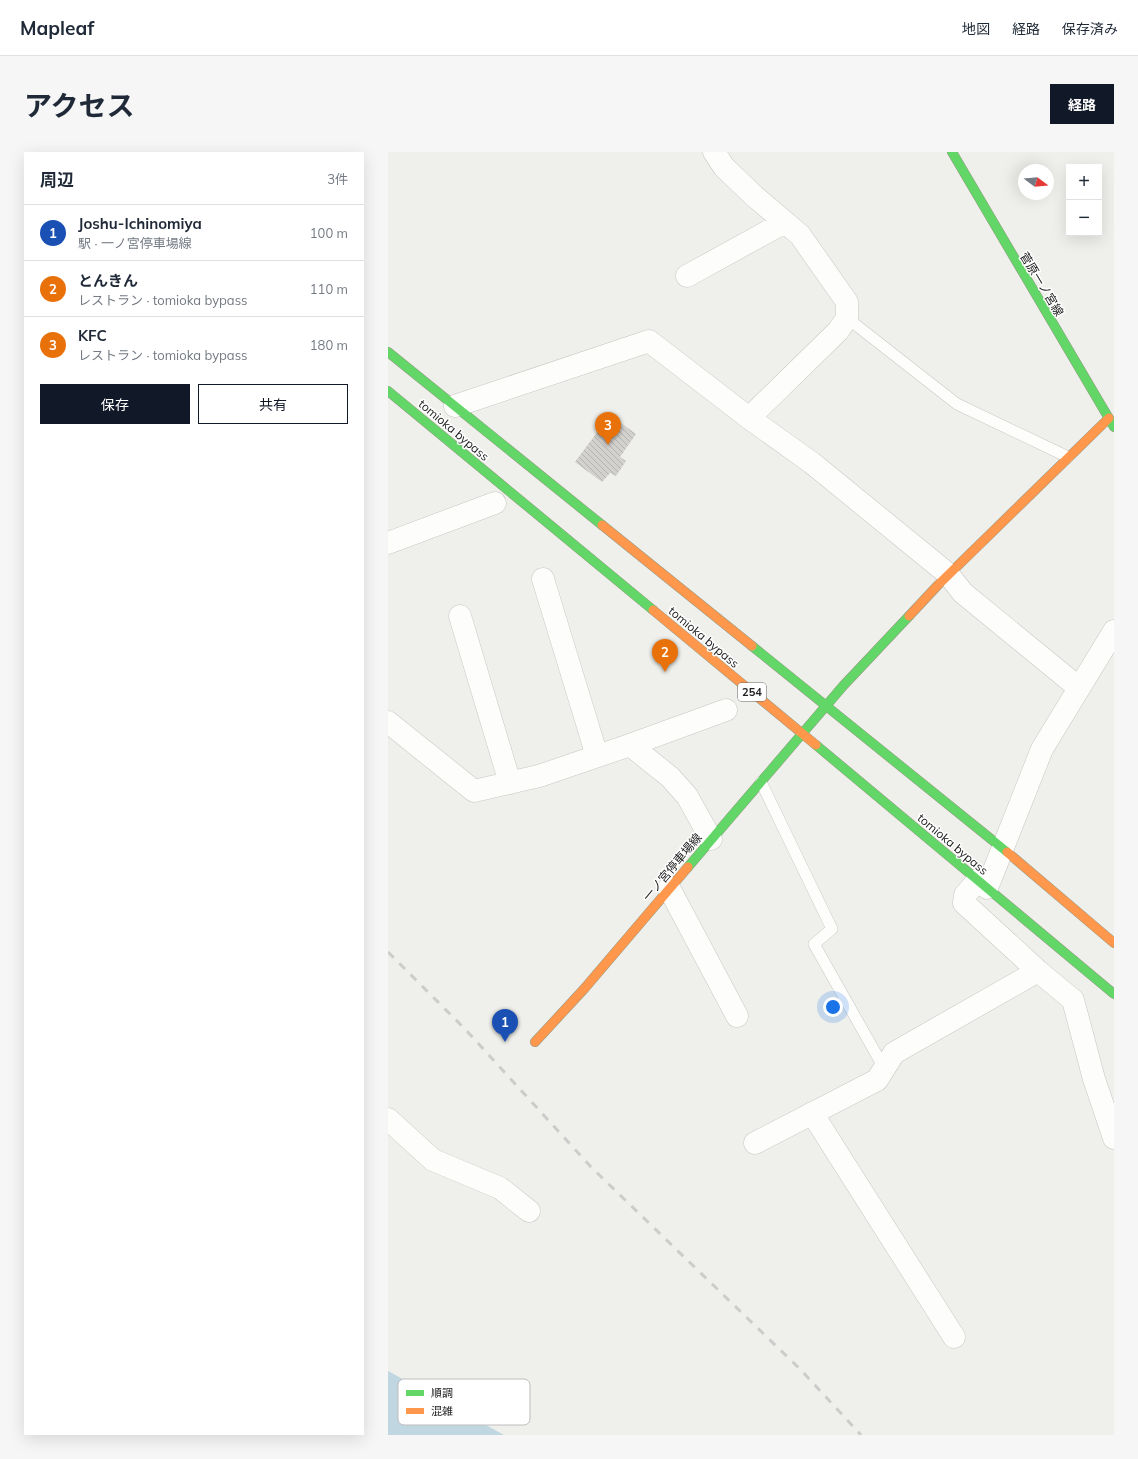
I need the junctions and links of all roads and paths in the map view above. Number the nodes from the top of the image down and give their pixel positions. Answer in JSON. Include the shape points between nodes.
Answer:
{"nodes":[{"id":1,"x":714,"y":152,"type":"edge"},
{"id":2,"x":952,"y":152,"type":"edge"},
{"id":3,"x":785,"y":222,"type":"junction"},
{"id":4,"x":687,"y":276,"type":"dead end"},
{"id":5,"x":847,"y":318,"type":"junction"},
{"id":6,"x":388,"y":352,"type":"edge"},
{"id":7,"x":388,"y":391,"type":"edge"},
{"id":8,"x":455,"y":406,"type":"junction"},
{"id":9,"x":749,"y":418,"type":"junction"},
{"id":10,"x":1109,"y":418,"type":"junction"},
{"id":11,"x":1114,"y":427,"type":"edge"},
{"id":12,"x":1068,"y":457,"type":"junction"},
{"id":13,"x":495,"y":502,"type":"dead end"},
{"id":14,"x":388,"y":543,"type":"edge"},
{"id":15,"x":948,"y":574,"type":"junction"},
{"id":16,"x":543,"y":579,"type":"dead end"},
{"id":17,"x":460,"y":616,"type":"dead end"},
{"id":18,"x":1114,"y":631,"type":"edge"},
{"id":19,"x":1079,"y":688,"type":"junction"},
{"id":20,"x":826,"y":706,"type":"junction"},
{"id":21,"x":726,"y":710,"type":"dead end"},
{"id":22,"x":388,"y":722,"type":"edge"},
{"id":23,"x":803,"y":734,"type":"junction"},
{"id":24,"x":630,"y":745,"type":"junction"},
{"id":25,"x":597,"y":756,"type":"junction"},
{"id":26,"x":761,"y":782,"type":"junction"},
{"id":27,"x":510,"y":783,"type":"junction"},
{"id":28,"x":711,"y":839,"type":"junction"},
{"id":29,"x":1002,"y":848,"type":"junction"},
{"id":30,"x":982,"y":884,"type":"junction"},
{"id":31,"x":669,"y":888,"type":"junction"},
{"id":32,"x":1114,"y":943,"type":"edge"},
{"id":33,"x":1038,"y":971,"type":"junction"},
{"id":34,"x":1114,"y":994,"type":"edge"},
{"id":35,"x":737,"y":1016,"type":"dead end"},
{"id":36,"x":535,"y":1042,"type":"dead end"},
{"id":37,"x":884,"y":1068,"type":"junction"},
{"id":38,"x":812,"y":1113,"type":"junction"},
{"id":39,"x":388,"y":1119,"type":"edge"},
{"id":40,"x":1114,"y":1138,"type":"edge"},
{"id":41,"x":755,"y":1143,"type":"dead end"},
{"id":42,"x":529,"y":1211,"type":"dead end"},
{"id":43,"x":954,"y":1337,"type":"dead end"}],
"edges":[{"from":1,"to":3,"type":"street","via":[[724,167]]},
{"from":2,"to":10,"type":"main road","name":"菅原一ノ宮線"},
{"from":3,"to":4,"type":"street"},
{"from":3,"to":5,"type":"street","via":[[800,235],[847,302]]},
{"from":5,"to":9,"type":"street","via":[[838,331]]},
{"from":5,"to":12,"type":"lane","via":[[957,404]]},
{"from":6,"to":8,"type":"main road","name":"tomioka bypass"},
{"from":7,"to":23,"type":"main road","name":"tomioka bypass","number":"254"},
{"from":8,"to":9,"type":"street","via":[[649,341]]},
{"from":8,"to":20,"type":"main road","name":"tomioka bypass"},
{"from":9,"to":15,"type":"street","via":[[812,463]]},
{"from":10,"to":11,"type":"main road","name":"菅原一ノ宮線"},
{"from":10,"to":12,"type":"main road","name":"一ノ宮停車場線"},
{"from":12,"to":15,"type":"main road","name":"一ノ宮停車場線"},
{"from":13,"to":14,"type":"street"},
{"from":15,"to":19,"type":"street","via":[[963,593]]},
{"from":15,"to":20,"type":"main road","name":"一ノ宮停車場線"},
{"from":16,"to":25,"type":"street"},
{"from":17,"to":27,"type":"street"},
{"from":18,"to":19,"type":"street"},
{"from":19,"to":29,"type":"street","via":[[1042,749]]},
{"from":20,"to":23,"type":"main road","name":"一ノ宮停車場線"},
{"from":20,"to":29,"type":"main road","name":"tomioka bypass"},
{"from":21,"to":24,"type":"street"},
{"from":22,"to":27,"type":"street","via":[[474,791]]},
{"from":23,"to":26,"type":"main road","name":"一ノ宮停車場線"},
{"from":23,"to":30,"type":"main road","name":"tomioka bypass","number":"254"},
{"from":24,"to":25,"type":"street"},
{"from":24,"to":28,"type":"street","via":[[670,777],[687,796]]},
{"from":25,"to":27,"type":"street"},
{"from":26,"to":28,"type":"main road","name":"一ノ宮停車場線"},
{"from":26,"to":37,"type":"lane","via":[[832,928],[814,944]]},
{"from":28,"to":31,"type":"main road","name":"一ノ宮停車場線"},
{"from":29,"to":30,"type":"street"},
{"from":29,"to":32,"type":"main road","name":"tomioka bypass"},
{"from":30,"to":33,"type":"street","via":[[965,895],[964,903]]},
{"from":30,"to":34,"type":"main road","name":"tomioka bypass","number":"254"},
{"from":31,"to":35,"type":"street"},
{"from":31,"to":36,"type":"main road","name":"一ノ宮停車場線","via":[[584,989]]},
{"from":33,"to":37,"type":"street","via":[[894,1054]]},
{"from":33,"to":40,"type":"street","via":[[1073,1000],[1094,1078]]},
{"from":37,"to":38,"type":"street","via":[[877,1080]]},
{"from":38,"to":41,"type":"street"},
{"from":38,"to":43,"type":"street"},
{"from":39,"to":42,"type":"street","via":[[433,1160],[500,1188]]}]}
